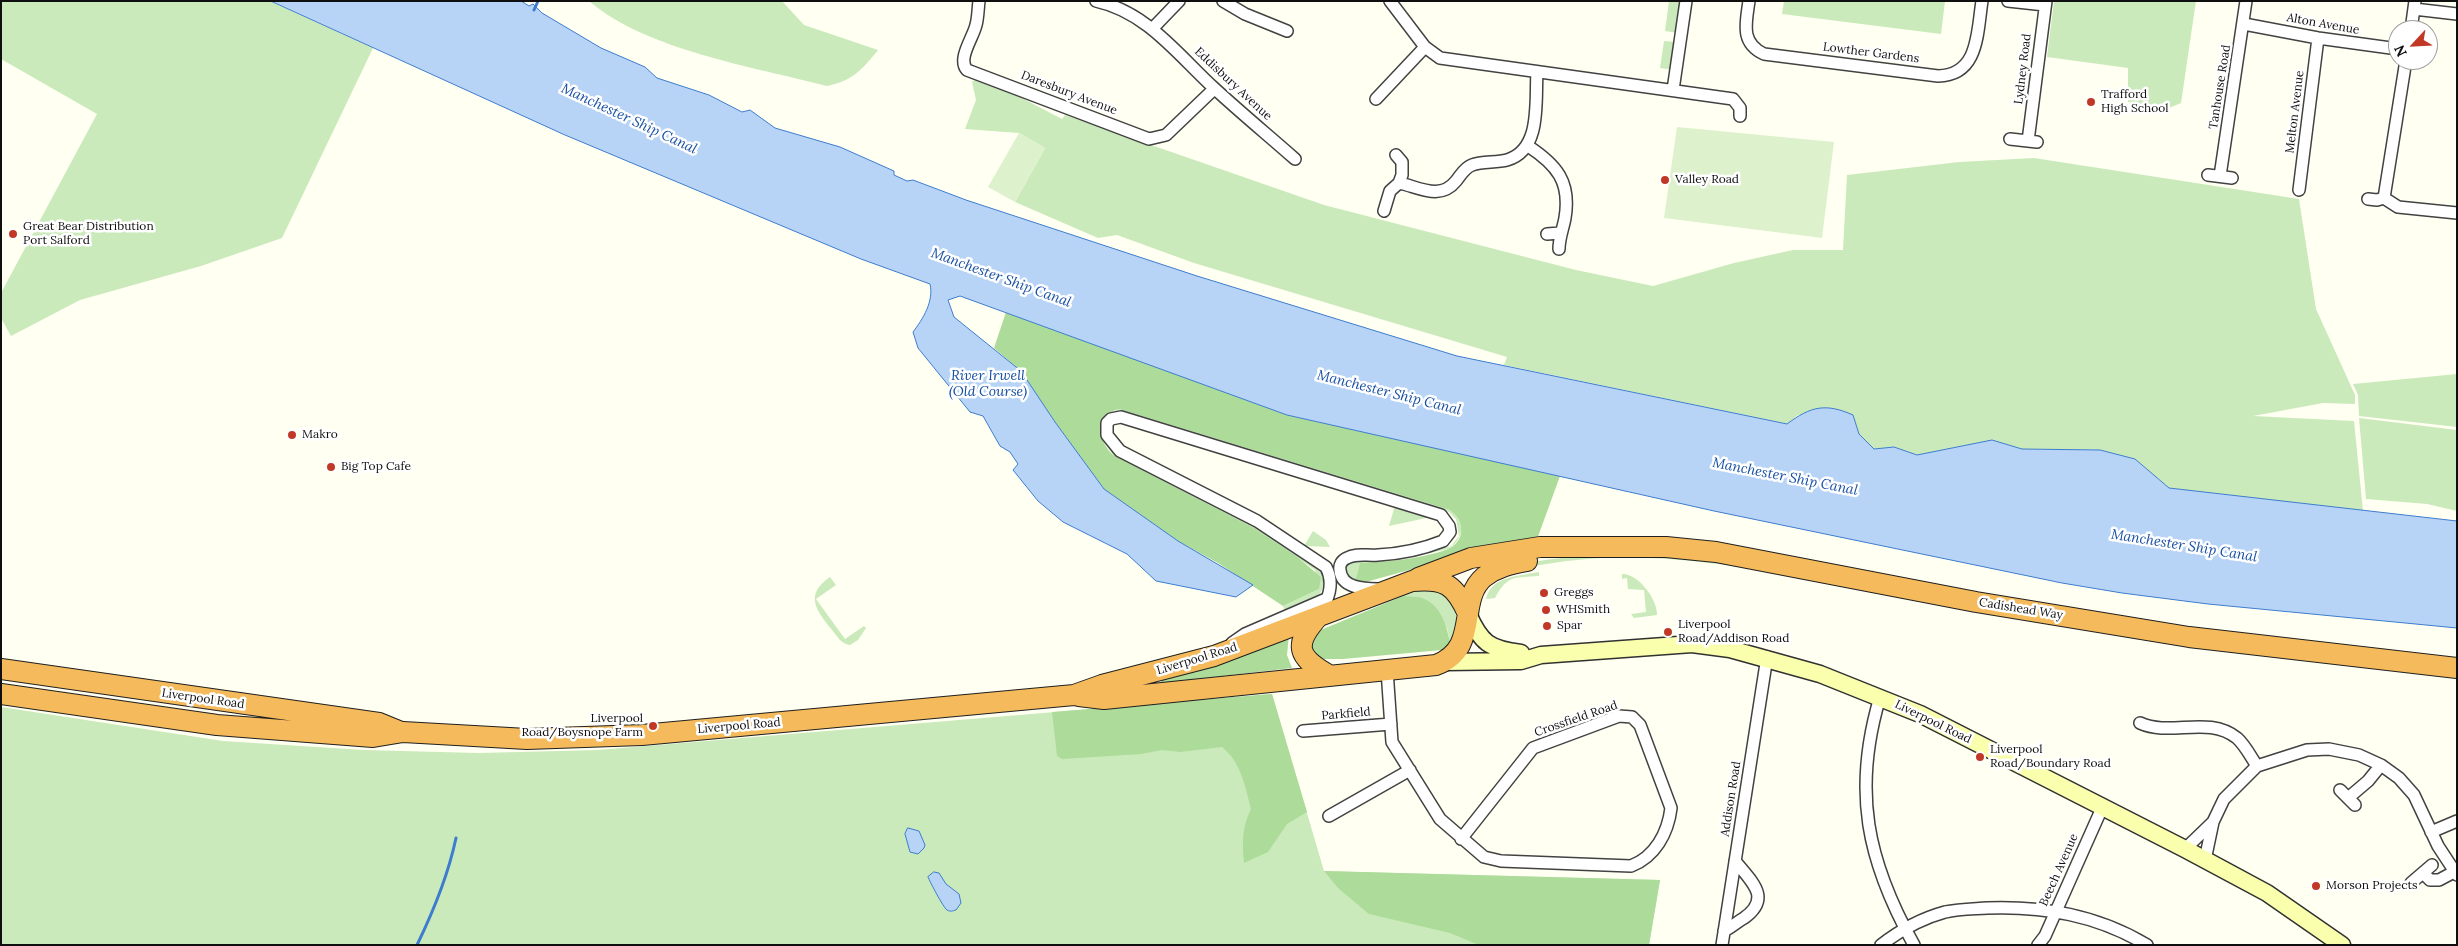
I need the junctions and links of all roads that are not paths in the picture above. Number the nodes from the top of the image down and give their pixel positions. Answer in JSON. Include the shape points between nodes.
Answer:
{"nodes":[{"id":1,"x":979,"y":1,"type":"edge"},
{"id":2,"x":1096,"y":1,"type":"edge"},
{"id":3,"x":1179,"y":1,"type":"edge"},
{"id":4,"x":1223,"y":1,"type":"edge"},
{"id":5,"x":1390,"y":1,"type":"edge"},
{"id":6,"x":1686,"y":1,"type":"edge"},
{"id":7,"x":1749,"y":1,"type":"edge"},
{"id":8,"x":1982,"y":1,"type":"edge"},
{"id":9,"x":2008,"y":1,"type":"edge"},
{"id":10,"x":2246,"y":1,"type":"edge"},
{"id":11,"x":2046,"y":3,"type":"edge"},
{"id":12,"x":2415,"y":5,"type":"edge"},
{"id":13,"x":2457,"y":14,"type":"edge"},
{"id":14,"x":2413,"y":20,"type":"edge"},
{"id":15,"x":2244,"y":24,"type":"junction"},
{"id":16,"x":1153,"y":28,"type":"junction"},
{"id":17,"x":1287,"y":31,"type":"dead end"},
{"id":18,"x":2318,"y":38,"type":"junction"},
{"id":19,"x":1425,"y":47,"type":"junction"},
{"id":20,"x":2388,"y":48,"type":"edge"},
{"id":21,"x":2404,"y":70,"type":"edge"},
{"id":22,"x":1537,"y":72,"type":"junction"},
{"id":23,"x":1214,"y":88,"type":"junction"},
{"id":24,"x":1674,"y":90,"type":"junction"},
{"id":25,"x":1376,"y":98,"type":"dead end"},
{"id":26,"x":1740,"y":116,"type":"dead end"},
{"id":27,"x":2010,"y":139,"type":"dead end"},
{"id":28,"x":1528,"y":146,"type":"junction"},
{"id":29,"x":1396,"y":155,"type":"dead end"},
{"id":30,"x":1296,"y":159,"type":"dead end"},
{"id":31,"x":2232,"y":178,"type":"dead end"},
{"id":32,"x":1399,"y":184,"type":"junction"},
{"id":33,"x":2300,"y":190,"type":"dead end"},
{"id":34,"x":2384,"y":198,"type":"junction"},
{"id":35,"x":2368,"y":199,"type":"dead end"},
{"id":36,"x":1384,"y":211,"type":"dead end"},
{"id":37,"x":2457,"y":213,"type":"edge"},
{"id":38,"x":1560,"y":233,"type":"junction"},
{"id":39,"x":1547,"y":234,"type":"dead end"},
{"id":40,"x":1559,"y":249,"type":"dead end"},
{"id":41,"x":1587,"y":547,"type":"junction"},
{"id":42,"x":1339,"y":565,"type":"junction"},
{"id":43,"x":1326,"y":567,"type":"junction"},
{"id":44,"x":1412,"y":581,"type":"junction"},
{"id":45,"x":1387,"y":590,"type":"junction"},
{"id":46,"x":1326,"y":599,"type":"junction"},
{"id":47,"x":1468,"y":614,"type":"junction"},
{"id":48,"x":1318,"y":617,"type":"junction"},
{"id":49,"x":1541,"y":655,"type":"junction"},
{"id":50,"x":1214,"y":656,"type":"junction"},
{"id":51,"x":1767,"y":658,"type":"junction"},
{"id":52,"x":1445,"y":662,"type":"junction"},
{"id":53,"x":2457,"y":668,"type":"edge"},
{"id":54,"x":1,"y":669,"type":"edge"},
{"id":55,"x":1387,"y":670,"type":"junction"},
{"id":56,"x":1329,"y":675,"type":"junction"},
{"id":57,"x":1,"y":694,"type":"edge"},
{"id":58,"x":1074,"y":695,"type":"junction"},
{"id":59,"x":1880,"y":697,"type":"junction"},
{"id":60,"x":1391,"y":724,"type":"junction"},
{"id":61,"x":2140,"y":724,"type":"dead end"},
{"id":62,"x":1303,"y":731,"type":"dead end"},
{"id":63,"x":403,"y":732,"type":"junction"},
{"id":64,"x":2381,"y":765,"type":"junction"},
{"id":65,"x":2257,"y":766,"type":"junction"},
{"id":66,"x":1410,"y":770,"type":"junction"},
{"id":67,"x":2348,"y":798,"type":"dead end"},
{"id":68,"x":2102,"y":808,"type":"junction"},
{"id":69,"x":1329,"y":816,"type":"dead end"},
{"id":70,"x":2457,"y":821,"type":"edge"},
{"id":71,"x":2213,"y":822,"type":"junction"},
{"id":72,"x":2431,"y":832,"type":"junction"},
{"id":73,"x":1461,"y":839,"type":"junction"},
{"id":74,"x":2185,"y":849,"type":"junction"},
{"id":75,"x":2204,"y":860,"type":"junction"},
{"id":76,"x":1735,"y":861,"type":"junction"},
{"id":77,"x":2432,"y":865,"type":"dead end"},
{"id":78,"x":2423,"y":873,"type":"junction"},
{"id":79,"x":2455,"y":873,"type":"edge"},
{"id":80,"x":2412,"y":883,"type":"dead end"},
{"id":81,"x":2056,"y":911,"type":"junction"},
{"id":82,"x":1905,"y":929,"type":"junction"},
{"id":83,"x":1724,"y":930,"type":"junction"},
{"id":84,"x":2040,"y":944,"type":"edge"},
{"id":85,"x":1722,"y":945,"type":"edge"},
{"id":86,"x":1881,"y":945,"type":"edge"},
{"id":87,"x":1914,"y":945,"type":"edge"},
{"id":88,"x":2147,"y":945,"type":"edge"},
{"id":89,"x":2342,"y":945,"type":"edge"}],
"edges":[{"from":1,"to":23,"type":"street","name":"Daresbury Avenue","via":[[976,25],[963,59],[967,70],[1149,139],[1166,135]]},
{"from":2,"to":16,"type":"street","name":"Eddisbury Avenue","via":[[1123,10]]},
{"from":3,"to":16,"type":"street"},
{"from":4,"to":17,"type":"street"},
{"from":5,"to":19,"type":"street"},
{"from":6,"to":24,"type":"street"},
{"from":7,"to":8,"type":"street","name":"Lowther Gardens","via":[[1746,36],[1755,50],[1764,54],[1949,76],[1968,64],[1973,55]]},
{"from":9,"to":11,"type":"street"},
{"from":10,"to":15,"type":"street","name":"Tanhouse Road"},
{"from":11,"to":27,"type":"street","name":"Lydney Road","via":[[2032,141]]},
{"from":12,"to":13,"type":"street"},
{"from":12,"to":14,"type":"street"},
{"from":15,"to":18,"type":"street","name":"Alton Avenue"},
{"from":15,"to":31,"type":"street","name":"Tanhouse Road","via":[[2214,176]]},
{"from":16,"to":23,"type":"street","name":"Eddisbury Avenue"},
{"from":18,"to":20,"type":"street","name":"Alton Avenue"},
{"from":18,"to":33,"type":"street","name":"Melton Avenue"},
{"from":19,"to":22,"type":"street","via":[[1440,58]]},
{"from":19,"to":25,"type":"street"},
{"from":21,"to":34,"type":"street"},
{"from":22,"to":24,"type":"street"},
{"from":22,"to":28,"type":"street","via":[[1532,136]]},
{"from":23,"to":30,"type":"street","name":"Eddisbury Avenue"},
{"from":24,"to":26,"type":"street","via":[[1732,99],[1740,108]]},
{"from":28,"to":32,"type":"street","via":[[1507,160],[1473,165],[1443,191],[1432,193]]},
{"from":28,"to":38,"type":"street","via":[[1552,164],[1563,182],[1566,205]]},
{"from":29,"to":32,"type":"street","via":[[1403,168]]},
{"from":32,"to":36,"type":"street","via":[[1390,191]]},
{"from":34,"to":35,"type":"street"},
{"from":34,"to":37,"type":"street","via":[[2398,207]]},
{"from":38,"to":39,"type":"street"},
{"from":38,"to":40,"type":"street"},
{"from":41,"to":44,"type":"highway","name":"Cadishead Way","via":[[1540,547],[1488,555],[1438,569]]},
{"from":41,"to":47,"type":"highway","name":"Cadishead Way","via":[[1501,566],[1492,571],[1476,588]]},
{"from":41,"to":53,"type":"highway","name":"Cadishead Way","via":[[1666,547],[1716,552],[1976,602],[2189,636]]},
{"from":42,"to":43,"type":"street"},
{"from":42,"to":43,"type":"street","via":[[1348,557],[1434,545],[1447,538],[1450,526],[1441,515],[1122,416],[1107,423],[1106,435],[1120,451],[1257,521]]},
{"from":42,"to":45,"type":"street","via":[[1346,583],[1364,589]]},
{"from":43,"to":46,"type":"street","via":[[1332,583]]},
{"from":44,"to":45,"type":"highway","name":"Liverpool Road"},
{"from":44,"to":47,"type":"highway","via":[[1437,580],[1451,586]]},
{"from":45,"to":48,"type":"highway","name":"Liverpool Road"},
{"from":46,"to":48,"type":"street"},
{"from":46,"to":50,"type":"street","via":[[1245,634]]},
{"from":47,"to":49,"type":"main road","name":"Liverpool Road","via":[[1481,639],[1496,649]]},
{"from":47,"to":52,"type":"highway","name":"Cadishead Way","via":[[1464,638]]},
{"from":48,"to":50,"type":"highway","name":"Liverpool Road"},
{"from":48,"to":56,"type":"highway","via":[[1302,638],[1301,648],[1312,666]]},
{"from":49,"to":51,"type":"main road","name":"Liverpool Road","via":[[1692,644]]},
{"from":49,"to":52,"type":"main road","name":"Liverpool Road","via":[[1521,660]]},
{"from":50,"to":58,"type":"highway","name":"Liverpool Road"},
{"from":51,"to":59,"type":"main road","name":"Liverpool Road"},
{"from":51,"to":76,"type":"street","name":"Addison Road"},
{"from":52,"to":55,"type":"highway","name":"Liverpool Road"},
{"from":54,"to":63,"type":"highway","name":"Liverpool Road","via":[[378,723]]},
{"from":55,"to":56,"type":"highway","name":"Liverpool Road"},
{"from":55,"to":60,"type":"street","name":"Crossfield Road"},
{"from":56,"to":58,"type":"highway","name":"Liverpool Road","via":[[1104,699]]},
{"from":57,"to":63,"type":"highway","name":"Liverpool Road","via":[[217,725],[373,737]]},
{"from":58,"to":63,"type":"highway","name":"Liverpool Road","via":[[642,735],[527,739]]},
{"from":59,"to":68,"type":"main road","name":"Liverpool Road","via":[[1920,714]]},
{"from":59,"to":82,"type":"street","via":[[1868,748],[1865,798],[1880,875]]},
{"from":60,"to":62,"type":"street","name":"Parkfield"},
{"from":60,"to":66,"type":"street","name":"Crossfield Road","via":[[1392,742]]},
{"from":61,"to":65,"type":"street","via":[[2150,734],[2215,726],[2238,740]]},
{"from":64,"to":65,"type":"street","via":[[2359,755],[2328,749],[2307,750]]},
{"from":64,"to":67,"type":"street"},
{"from":64,"to":72,"type":"street","via":[[2414,795]]},
{"from":65,"to":71,"type":"street","via":[[2224,799]]},
{"from":66,"to":69,"type":"street"},
{"from":66,"to":73,"type":"street","name":"Crossfield Road","via":[[1440,818]]},
{"from":68,"to":74,"type":"main road","name":"Liverpool Road"},
{"from":68,"to":81,"type":"street","name":"Beech Avenue"},
{"from":70,"to":72,"type":"street"},
{"from":71,"to":74,"type":"street"},
{"from":71,"to":75,"type":"street"},
{"from":72,"to":79,"type":"street"},
{"from":73,"to":73,"type":"street","name":"Crossfield Road","via":[[1533,748],[1619,716],[1632,717],[1640,725],[1671,808],[1670,819],[1653,854],[1631,866],[1502,861],[1484,857]]},
{"from":74,"to":75,"type":"main road","name":"Liverpool Road"},
{"from":75,"to":89,"type":"main road","name":"Liverpool Road","via":[[2267,893]]},
{"from":76,"to":83,"type":"street","name":"Addison Road"},
{"from":76,"to":83,"type":"street","via":[[1758,892],[1758,903],[1755,910]]},
{"from":77,"to":78,"type":"street"},
{"from":78,"to":79,"type":"street","via":[[2430,880]]},
{"from":78,"to":80,"type":"street"},
{"from":81,"to":82,"type":"street","via":[[2022,907],[1958,909]]},
{"from":81,"to":84,"type":"street","name":"Beech Avenue"},
{"from":81,"to":88,"type":"street","via":[[2113,927]]},
{"from":82,"to":86,"type":"street"},
{"from":82,"to":87,"type":"street"},
{"from":83,"to":85,"type":"street","name":"Addison Road"}]}
